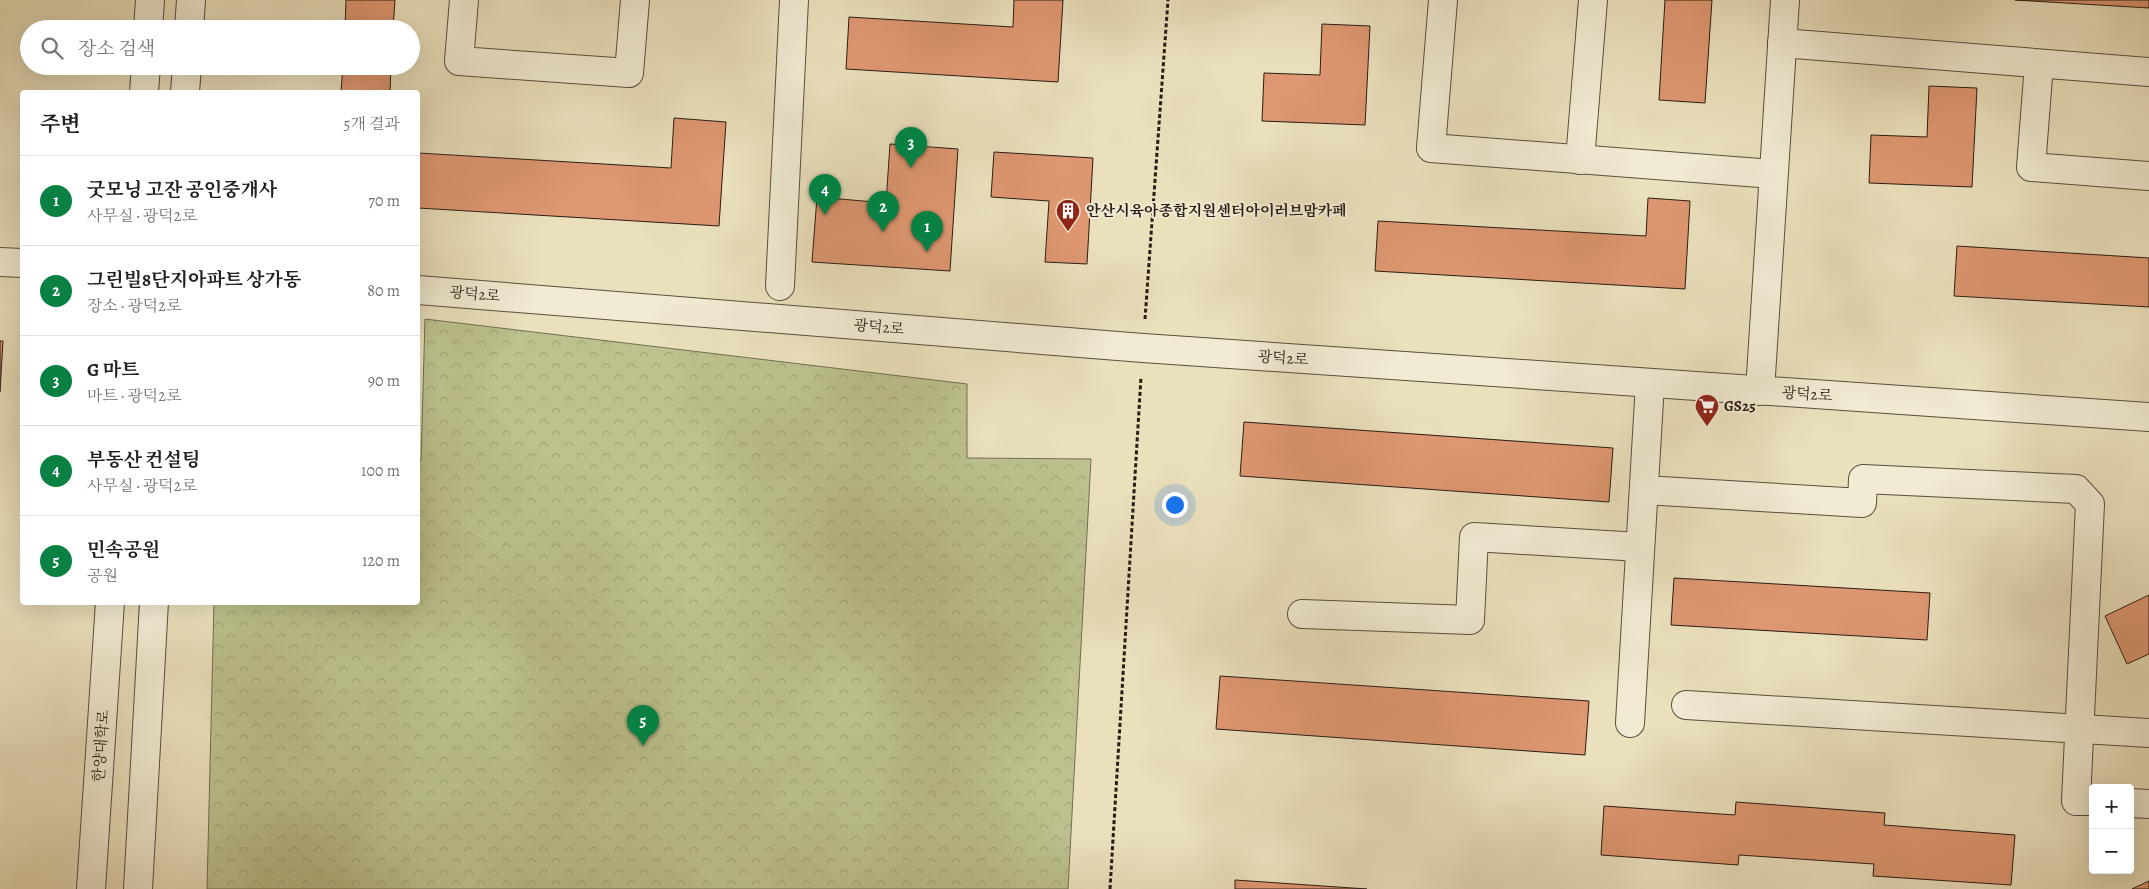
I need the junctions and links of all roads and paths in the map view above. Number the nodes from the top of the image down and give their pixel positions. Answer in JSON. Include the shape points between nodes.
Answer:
{"nodes":[{"id":1,"x":150,"y":0,"type":"edge"},
{"id":2,"x":192,"y":0,"type":"edge"},
{"id":3,"x":464,"y":0,"type":"edge"},
{"id":4,"x":634,"y":0,"type":"edge"},
{"id":5,"x":794,"y":0,"type":"edge"},
{"id":6,"x":1168,"y":0,"type":"edge"},
{"id":7,"x":1443,"y":0,"type":"edge"},
{"id":8,"x":1593,"y":0,"type":"edge"},
{"id":9,"x":1785,"y":0,"type":"edge"},
{"id":10,"x":149,"y":20,"type":"edge"},
{"id":11,"x":190,"y":20,"type":"edge"},
{"id":12,"x":1782,"y":43,"type":"junction"},
{"id":13,"x":2039,"y":64,"type":"junction"},
{"id":14,"x":2149,"y":72,"type":"edge"},
{"id":15,"x":145,"y":75,"type":"edge"},
{"id":16,"x":186,"y":75,"type":"edge"},
{"id":17,"x":144,"y":90,"type":"edge"},
{"id":18,"x":185,"y":90,"type":"edge"},
{"id":19,"x":1580,"y":160,"type":"junction"},
{"id":20,"x":1773,"y":174,"type":"junction"},
{"id":21,"x":2149,"y":176,"type":"edge"},
{"id":22,"x":0,"y":262,"type":"edge"},
{"id":23,"x":20,"y":263,"type":"edge"},
{"id":24,"x":780,"y":286,"type":"dead end"},
{"id":25,"x":420,"y":290,"type":"edge"},
{"id":26,"x":1143,"y":348,"type":"junction"},
{"id":27,"x":1650,"y":383,"type":"junction"},
{"id":28,"x":1760,"y":391,"type":"junction"},
{"id":29,"x":2149,"y":417,"type":"edge"},
{"id":30,"x":1644,"y":490,"type":"junction"},
{"id":31,"x":1640,"y":547,"type":"junction"},
{"id":32,"x":110,"y":605,"type":"edge"},
{"id":33,"x":154,"y":605,"type":"edge"},
{"id":34,"x":1302,"y":614,"type":"dead end"},
{"id":35,"x":1686,"y":705,"type":"dead end"},
{"id":36,"x":1630,"y":722,"type":"dead end"},
{"id":37,"x":2079,"y":730,"type":"junction"},
{"id":38,"x":2149,"y":733,"type":"edge"},
{"id":39,"x":2089,"y":801,"type":"edge"},
{"id":40,"x":2134,"y":803,"type":"edge"},
{"id":41,"x":2149,"y":804,"type":"edge"},
{"id":42,"x":91,"y":889,"type":"edge"},
{"id":43,"x":138,"y":889,"type":"edge"},
{"id":44,"x":1110,"y":889,"type":"edge"}],
"edges":[{"from":1,"to":10,"type":"street"},
{"from":2,"to":11,"type":"street"},
{"from":3,"to":4,"type":"street","via":[[459,61],[629,73]]},
{"from":5,"to":24,"type":"street"},
{"from":6,"to":26,"type":"path"},
{"from":7,"to":19,"type":"street","via":[[1431,148]]},
{"from":8,"to":19,"type":"street"},
{"from":9,"to":12,"type":"street"},
{"from":12,"to":13,"type":"street"},
{"from":12,"to":20,"type":"street"},
{"from":13,"to":14,"type":"street"},
{"from":13,"to":21,"type":"street","via":[[2031,167]]},
{"from":15,"to":17,"type":"street"},
{"from":16,"to":18,"type":"street"},
{"from":19,"to":20,"type":"street"},
{"from":20,"to":28,"type":"street"},
{"from":22,"to":23,"type":"street"},
{"from":25,"to":26,"type":"street","name":"광덕2로"},
{"from":26,"to":27,"type":"street","name":"광덕2로"},
{"from":26,"to":44,"type":"path"},
{"from":27,"to":28,"type":"street","name":"광덕2로"},
{"from":27,"to":30,"type":"street"},
{"from":28,"to":29,"type":"street","name":"광덕2로"},
{"from":30,"to":31,"type":"street"},
{"from":30,"to":37,"type":"street","via":[[1862,503],[1863,479],[2076,489],[2090,504]]},
{"from":31,"to":34,"type":"street","via":[[1474,537],[1470,620]]},
{"from":31,"to":36,"type":"street"},
{"from":32,"to":42,"type":"street","name":"한양대학로"},
{"from":33,"to":43,"type":"street"},
{"from":35,"to":37,"type":"street"},
{"from":37,"to":38,"type":"street"},
{"from":37,"to":39,"type":"street","via":[[2076,800]]},
{"from":40,"to":41,"type":"street"}]}
